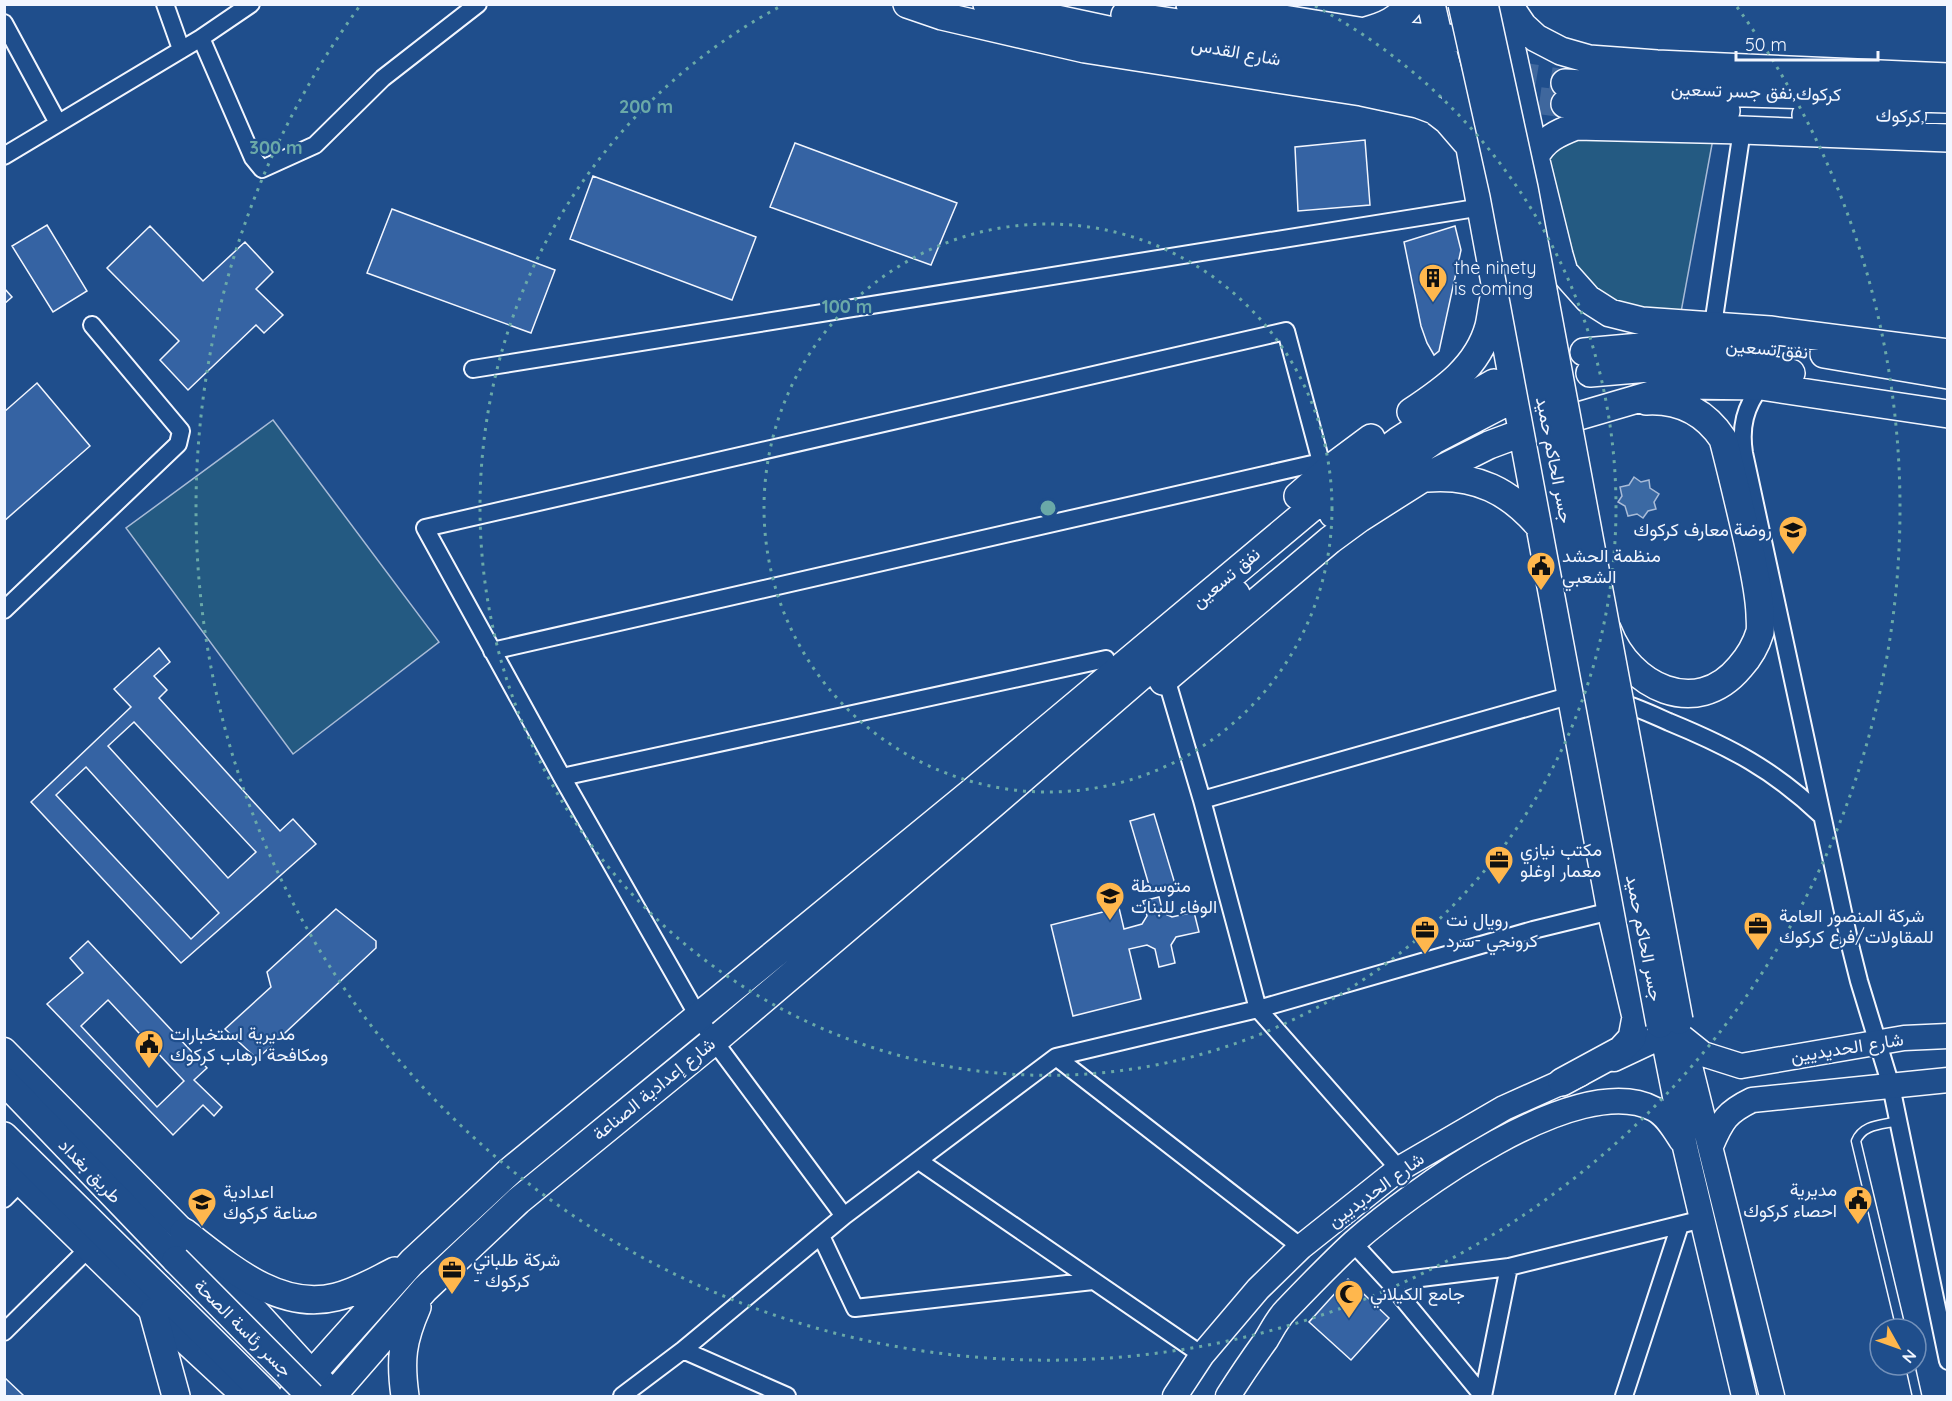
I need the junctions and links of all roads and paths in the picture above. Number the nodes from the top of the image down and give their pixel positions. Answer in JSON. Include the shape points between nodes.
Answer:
{"nodes":[{"id":1,"x":165,"y":4,"type":"edge"},
{"id":2,"x":251,"y":4,"type":"edge"},
{"id":3,"x":477,"y":4,"type":"edge"},
{"id":4,"x":907,"y":4,"type":"edge"},
{"id":5,"x":987,"y":4,"type":"edge"},
{"id":6,"x":1071,"y":4,"type":"edge"},
{"id":7,"x":1190,"y":4,"type":"edge"},
{"id":8,"x":1410,"y":4,"type":"edge"},
{"id":9,"x":1431,"y":4,"type":"edge"},
{"id":10,"x":1462,"y":4,"type":"edge"},
{"id":11,"x":1484,"y":4,"type":"edge"},
{"id":12,"x":1502,"y":4,"type":"edge"},
{"id":13,"x":1508,"y":4,"type":"edge"},
{"id":14,"x":1305,"y":14,"type":"edge"},
{"id":15,"x":4,"y":23,"type":"edge"},
{"id":16,"x":1365,"y":32,"type":"junction"},
{"id":17,"x":1508,"y":34,"type":"junction"},
{"id":18,"x":201,"y":38,"type":"junction"},
{"id":19,"x":1536,"y":38,"type":"junction"},
{"id":20,"x":181,"y":49,"type":"junction"},
{"id":21,"x":1434,"y":62,"type":"junction"},
{"id":22,"x":1947,"y":77,"type":"edge"},
{"id":23,"x":1565,"y":94,"type":"joint"},
{"id":24,"x":1947,"y":99,"type":"edge"},
{"id":25,"x":1947,"y":117,"type":"edge"},
{"id":26,"x":58,"y":123,"type":"junction"},
{"id":27,"x":1742,"y":130,"type":"junction"},
{"id":28,"x":1947,"y":138,"type":"edge"},
{"id":29,"x":1470,"y":148,"type":"junction"},
{"id":30,"x":4,"y":156,"type":"edge"},
{"id":31,"x":1535,"y":157,"type":"junction"},
{"id":32,"x":1482,"y":207,"type":"junction"},
{"id":33,"x":1496,"y":282,"type":"junction"},
{"id":34,"x":1713,"y":325,"type":"junction"},
{"id":35,"x":93,"y":326,"type":"dead end"},
{"id":36,"x":1947,"y":353,"type":"edge"},
{"id":37,"x":473,"y":369,"type":"dead end"},
{"id":38,"x":1947,"y":375,"type":"edge"},
{"id":39,"x":1761,"y":386,"type":"junction"},
{"id":40,"x":1497,"y":394,"type":"dead end"},
{"id":41,"x":1947,"y":396,"type":"edge"},
{"id":42,"x":1624,"y":401,"type":"junction"},
{"id":43,"x":1947,"y":414,"type":"edge"},
{"id":44,"x":1524,"y":432,"type":"junction"},
{"id":45,"x":1325,"y":466,"type":"junction"},
{"id":46,"x":1423,"y":478,"type":"junction"},
{"id":47,"x":1541,"y":528,"type":"junction"},
{"id":48,"x":4,"y":610,"type":"edge"},
{"id":49,"x":1605,"y":623,"type":"junction"},
{"id":50,"x":492,"y":651,"type":"junction"},
{"id":51,"x":1106,"y":659,"type":"junction"},
{"id":52,"x":1166,"y":678,"type":"junction"},
{"id":53,"x":1572,"y":695,"type":"junction"},
{"id":54,"x":562,"y":777,"type":"junction"},
{"id":55,"x":982,"y":798,"type":"junction"},
{"id":56,"x":1202,"y":800,"type":"junction"},
{"id":57,"x":1822,"y":816,"type":"junction"},
{"id":58,"x":1611,"y":910,"type":"junction"},
{"id":59,"x":1258,"y":1009,"type":"junction"},
{"id":60,"x":698,"y":1016,"type":"junction"},
{"id":61,"x":1671,"y":1030,"type":"junction"},
{"id":62,"x":1947,"y":1036,"type":"edge"},
{"id":63,"x":714,"y":1041,"type":"junction"},
{"id":64,"x":1878,"y":1043,"type":"junction"},
{"id":65,"x":4,"y":1050,"type":"edge"},
{"id":66,"x":1056,"y":1058,"type":"junction"},
{"id":67,"x":1947,"y":1080,"type":"edge"},
{"id":68,"x":4,"y":1081,"type":"edge"},
{"id":69,"x":1562,"y":1083,"type":"junction"},
{"id":70,"x":1891,"y":1086,"type":"junction"},
{"id":71,"x":1898,"y":1120,"type":"junction"},
{"id":72,"x":4,"y":1136,"type":"edge"},
{"id":73,"x":1711,"y":1146,"type":"junction"},
{"id":74,"x":1685,"y":1147,"type":"junction"},
{"id":75,"x":919,"y":1161,"type":"junction"},
{"id":76,"x":1399,"y":1169,"type":"junction"},
{"id":77,"x":10,"y":1183,"type":"edge"},
{"id":78,"x":844,"y":1216,"type":"junction"},
{"id":79,"x":1703,"y":1220,"type":"junction"},
{"id":80,"x":1680,"y":1225,"type":"junction"},
{"id":81,"x":184,"y":1232,"type":"junction"},
{"id":82,"x":820,"y":1236,"type":"junction"},
{"id":83,"x":1353,"y":1243,"type":"junction"},
{"id":84,"x":1301,"y":1247,"type":"junction"},
{"id":85,"x":88,"y":1249,"type":"junction"},
{"id":86,"x":176,"y":1260,"type":"joint"},
{"id":87,"x":412,"y":1262,"type":"junction"},
{"id":88,"x":1509,"y":1267,"type":"junction"},
{"id":89,"x":149,"y":1280,"type":"joint"},
{"id":90,"x":1093,"y":1281,"type":"junction"},
{"id":91,"x":1389,"y":1282,"type":"junction"},
{"id":92,"x":425,"y":1289,"type":"junction"},
{"id":93,"x":1258,"y":1289,"type":"junction"},
{"id":94,"x":1941,"y":1298,"type":"edge"},
{"id":95,"x":1284,"y":1311,"type":"junction"},
{"id":96,"x":153,"y":1312,"type":"junction"},
{"id":97,"x":1898,"y":1317,"type":"edge"},
{"id":98,"x":4,"y":1332,"type":"edge"},
{"id":99,"x":683,"y":1350,"type":"junction"},
{"id":100,"x":1202,"y":1355,"type":"junction"},
{"id":101,"x":1947,"y":1360,"type":"edge"},
{"id":102,"x":1913,"y":1377,"type":"edge"},
{"id":103,"x":325,"y":1391,"type":"edge"},
{"id":104,"x":176,"y":1396,"type":"edge"},
{"id":105,"x":244,"y":1396,"type":"edge"},
{"id":106,"x":268,"y":1396,"type":"edge"},
{"id":107,"x":292,"y":1396,"type":"edge"},
{"id":108,"x":405,"y":1396,"type":"edge"},
{"id":109,"x":622,"y":1396,"type":"edge"},
{"id":110,"x":787,"y":1396,"type":"edge"},
{"id":111,"x":1175,"y":1396,"type":"edge"},
{"id":112,"x":1228,"y":1396,"type":"edge"},
{"id":113,"x":1483,"y":1396,"type":"edge"},
{"id":114,"x":1624,"y":1396,"type":"edge"},
{"id":115,"x":1744,"y":1396,"type":"edge"},
{"id":116,"x":1772,"y":1396,"type":"edge"},
{"id":117,"x":1917,"y":1396,"type":"edge"}],
"edges":[{"from":1,"to":20,"type":"street"},
{"from":2,"to":18,"type":"street"},
{"from":3,"to":18,"type":"street","via":[[383,78],[315,145],[262,169],[253,158]]},
{"from":4,"to":29,"type":"main road","via":[[942,16],[1085,49],[1418,104],[1447,120]]},
{"from":5,"to":21,"type":"main road","name":"شارع القدس","via":[[1122,33]]},
{"from":6,"to":21,"type":"main road"},
{"from":7,"to":14,"type":"main road"},
{"from":8,"to":16,"type":"main road","via":[[1386,26]]},
{"from":9,"to":21,"type":"main road"},
{"from":10,"to":61,"type":"main road","name":"جسر الحاكم حميد","bridge":true,"via":[[1504,192]]},
{"from":11,"to":49,"type":"main road","name":"جسر الحاكم حميد","bridge":true,"via":[[1524,188]]},
{"from":12,"to":17,"type":"main road"},
{"from":13,"to":19,"type":"main road"},
{"from":14,"to":16,"type":"main road"},
{"from":15,"to":26,"type":"street"},
{"from":16,"to":21,"type":"main road"},
{"from":17,"to":19,"type":"main road"},
{"from":17,"to":21,"type":"main road"},
{"from":17,"to":31,"type":"main road"},
{"from":18,"to":20,"type":"street"},
{"from":19,"to":22,"type":"main road","via":[[1589,59]]},
{"from":20,"to":26,"type":"street"},
{"from":21,"to":29,"type":"main road"},
{"from":23,"to":24,"type":"main road","name":"كركوك,نفق جسر تسعين","via":[[1745,93]]},
{"from":23,"to":25,"type":"main road","name":"كركوك,","via":[[1819,115]]},
{"from":26,"to":30,"type":"street"},
{"from":27,"to":28,"type":"main road"},
{"from":27,"to":31,"type":"main road","via":[[1576,126],[1556,133]]},
{"from":27,"to":34,"type":"street"},
{"from":29,"to":32,"type":"main road"},
{"from":31,"to":34,"type":"main road","via":[[1564,272],[1588,299],[1610,313],[1642,321]]},
{"from":32,"to":33,"type":"main road"},
{"from":32,"to":37,"type":"street"},
{"from":33,"to":44,"type":"main road"},
{"from":33,"to":45,"type":"main road","via":[[1488,328],[1478,353],[1462,375]]},
{"from":34,"to":36,"type":"main road"},
{"from":35,"to":48,"type":"street","via":[[182,431],[178,444]]},
{"from":38,"to":41,"type":"main road","name":"نفق تسعين","via":[[1813,352],[1685,343],[1587,363],[1752,366]]},
{"from":39,"to":42,"type":"main road","via":[[1685,385]]},
{"from":39,"to":43,"type":"main road"},
{"from":39,"to":57,"type":"street","via":[[1744,417],[1744,453]]},
{"from":40,"to":55,"type":"main road","name":"نفق تسعين","via":[[1352,499]]},
{"from":42,"to":44,"type":"main road"},
{"from":42,"to":49,"type":"main road","bridge":true,"via":[[1655,400],[1681,405],[1701,414],[1724,439],[1760,592],[1760,631],[1750,656],[1732,678],[1706,691],[1682,694],[1663,690],[1644,679],[1613,645]]},
{"from":44,"to":46,"type":"main road"},
{"from":44,"to":47,"type":"main road"},
{"from":45,"to":50,"type":"street"},
{"from":45,"to":50,"type":"street","via":[[1286,331],[425,528]]},
{"from":45,"to":51,"type":"main road"},
{"from":46,"to":47,"type":"main road","via":[[1457,478],[1489,486],[1518,504]]},
{"from":46,"to":52,"type":"main road","via":[[1330,540]]},
{"from":47,"to":53,"type":"main road"},
{"from":49,"to":61,"type":"main road","name":"جسر الحاكم حميد","bridge":true},
{"from":50,"to":54,"type":"street"},
{"from":51,"to":54,"type":"street"},
{"from":51,"to":55,"type":"main road","via":[[1041,715]]},
{"from":52,"to":55,"type":"main road","via":[[1070,758],[1037,780]]},
{"from":52,"to":56,"type":"street"},
{"from":53,"to":56,"type":"street"},
{"from":53,"to":57,"type":"street","via":[[1616,700],[1712,739],[1760,765]]},
{"from":53,"to":58,"type":"main road"},
{"from":54,"to":60,"type":"street"},
{"from":55,"to":60,"type":"main road","name":"شارع إعدادية الصناعة"},
{"from":55,"to":63,"type":"main road","name":"شارع إعدادية الصناعة"},
{"from":56,"to":59,"type":"street"},
{"from":57,"to":64,"type":"street","via":[[1859,981]]},
{"from":58,"to":59,"type":"street"},
{"from":58,"to":69,"type":"main road","via":[[1636,1017],[1632,1038],[1622,1050]]},
{"from":59,"to":66,"type":"street"},
{"from":59,"to":76,"type":"street"},
{"from":60,"to":63,"type":"street"},
{"from":60,"to":87,"type":"main road","name":"شارع إعدادية الصناعة","via":[[510,1171]]},
{"from":61,"to":64,"type":"street","name":"شارع الحديديين","via":[[1703,1054],[1741,1066]]},
{"from":61,"to":69,"type":"street","name":"شارع الحديديين"},
{"from":61,"to":73,"type":"street"},
{"from":61,"to":74,"type":"street"},
{"from":62,"to":64,"type":"street","name":"شارع الحديديين"},
{"from":63,"to":78,"type":"street"},
{"from":63,"to":92,"type":"main road","name":"شارع إعدادية الصناعة","via":[[518,1201]]},
{"from":64,"to":70,"type":"street"},
{"from":65,"to":81,"type":"street"},
{"from":66,"to":75,"type":"street"},
{"from":66,"to":84,"type":"street"},
{"from":67,"to":70,"type":"street"},
{"from":68,"to":86,"type":"main road","name":"طريق بغداد"},
{"from":69,"to":76,"type":"street","name":"شارع الحديديين","via":[[1504,1108]]},
{"from":70,"to":71,"type":"street"},
{"from":70,"to":73,"type":"street","via":[[1752,1100],[1722,1121]]},
{"from":71,"to":94,"type":"street"},
{"from":71,"to":97,"type":"lane","via":[[1864,1129],[1856,1141]]},
{"from":72,"to":89,"type":"main road","name":"طريق بغداد"},
{"from":73,"to":116,"type":"street"},
{"from":74,"to":79,"type":"street"},
{"from":74,"to":83,"type":"street","name":"شارع الحديديين","via":[[1665,1117],[1639,1103],[1580,1106],[1520,1129],[1461,1163]]},
{"from":75,"to":78,"type":"street"},
{"from":75,"to":90,"type":"street"},
{"from":76,"to":84,"type":"street","name":"شارع الحديديين"},
{"from":77,"to":85,"type":"street"},
{"from":78,"to":82,"type":"street"},
{"from":79,"to":80,"type":"street"},
{"from":79,"to":115,"type":"street"},
{"from":80,"to":88,"type":"street"},
{"from":80,"to":114,"type":"street"},
{"from":81,"to":87,"type":"main road","via":[[246,1277],[291,1297],[333,1298],[360,1289]]},
{"from":81,"to":103,"type":"street"},
{"from":82,"to":90,"type":"street","via":[[855,1308]]},
{"from":82,"to":99,"type":"street"},
{"from":83,"to":91,"type":"street"},
{"from":83,"to":95,"type":"street","name":"شارع الحديديين"},
{"from":84,"to":93,"type":"street","name":"شارع الحديديين"},
{"from":85,"to":96,"type":"street"},
{"from":85,"to":98,"type":"street"},
{"from":86,"to":103,"type":"main road","name":"جسر رئاسة الصحة","bridge":true},
{"from":87,"to":103,"type":"main road","name":"شارع إعدادية الصناعة"},
{"from":88,"to":91,"type":"street"},
{"from":88,"to":113,"type":"street"},
{"from":89,"to":106,"type":"main road","name":"جسر رئاسة الصحة"},
{"from":90,"to":100,"type":"street"},
{"from":91,"to":113,"type":"street"},
{"from":92,"to":103,"type":"main road","name":"شارع إعدادية الصناعة"},
{"from":92,"to":108,"type":"main road","via":[[406,1331],[402,1352]]},
{"from":93,"to":95,"type":"street"},
{"from":93,"to":100,"type":"street","name":"شارع الحديديين"},
{"from":94,"to":101,"type":"street"},
{"from":95,"to":112,"type":"street","name":"شارع الحديديين"},
{"from":96,"to":104,"type":"main road"},
{"from":96,"to":105,"type":"street"},
{"from":99,"to":109,"type":"street"},
{"from":99,"to":110,"type":"street"},
{"from":100,"to":111,"type":"street","name":"شارع الحديديين"},
{"from":102,"to":117,"type":"lane"},
{"from":103,"to":107,"type":"main road"}]}
